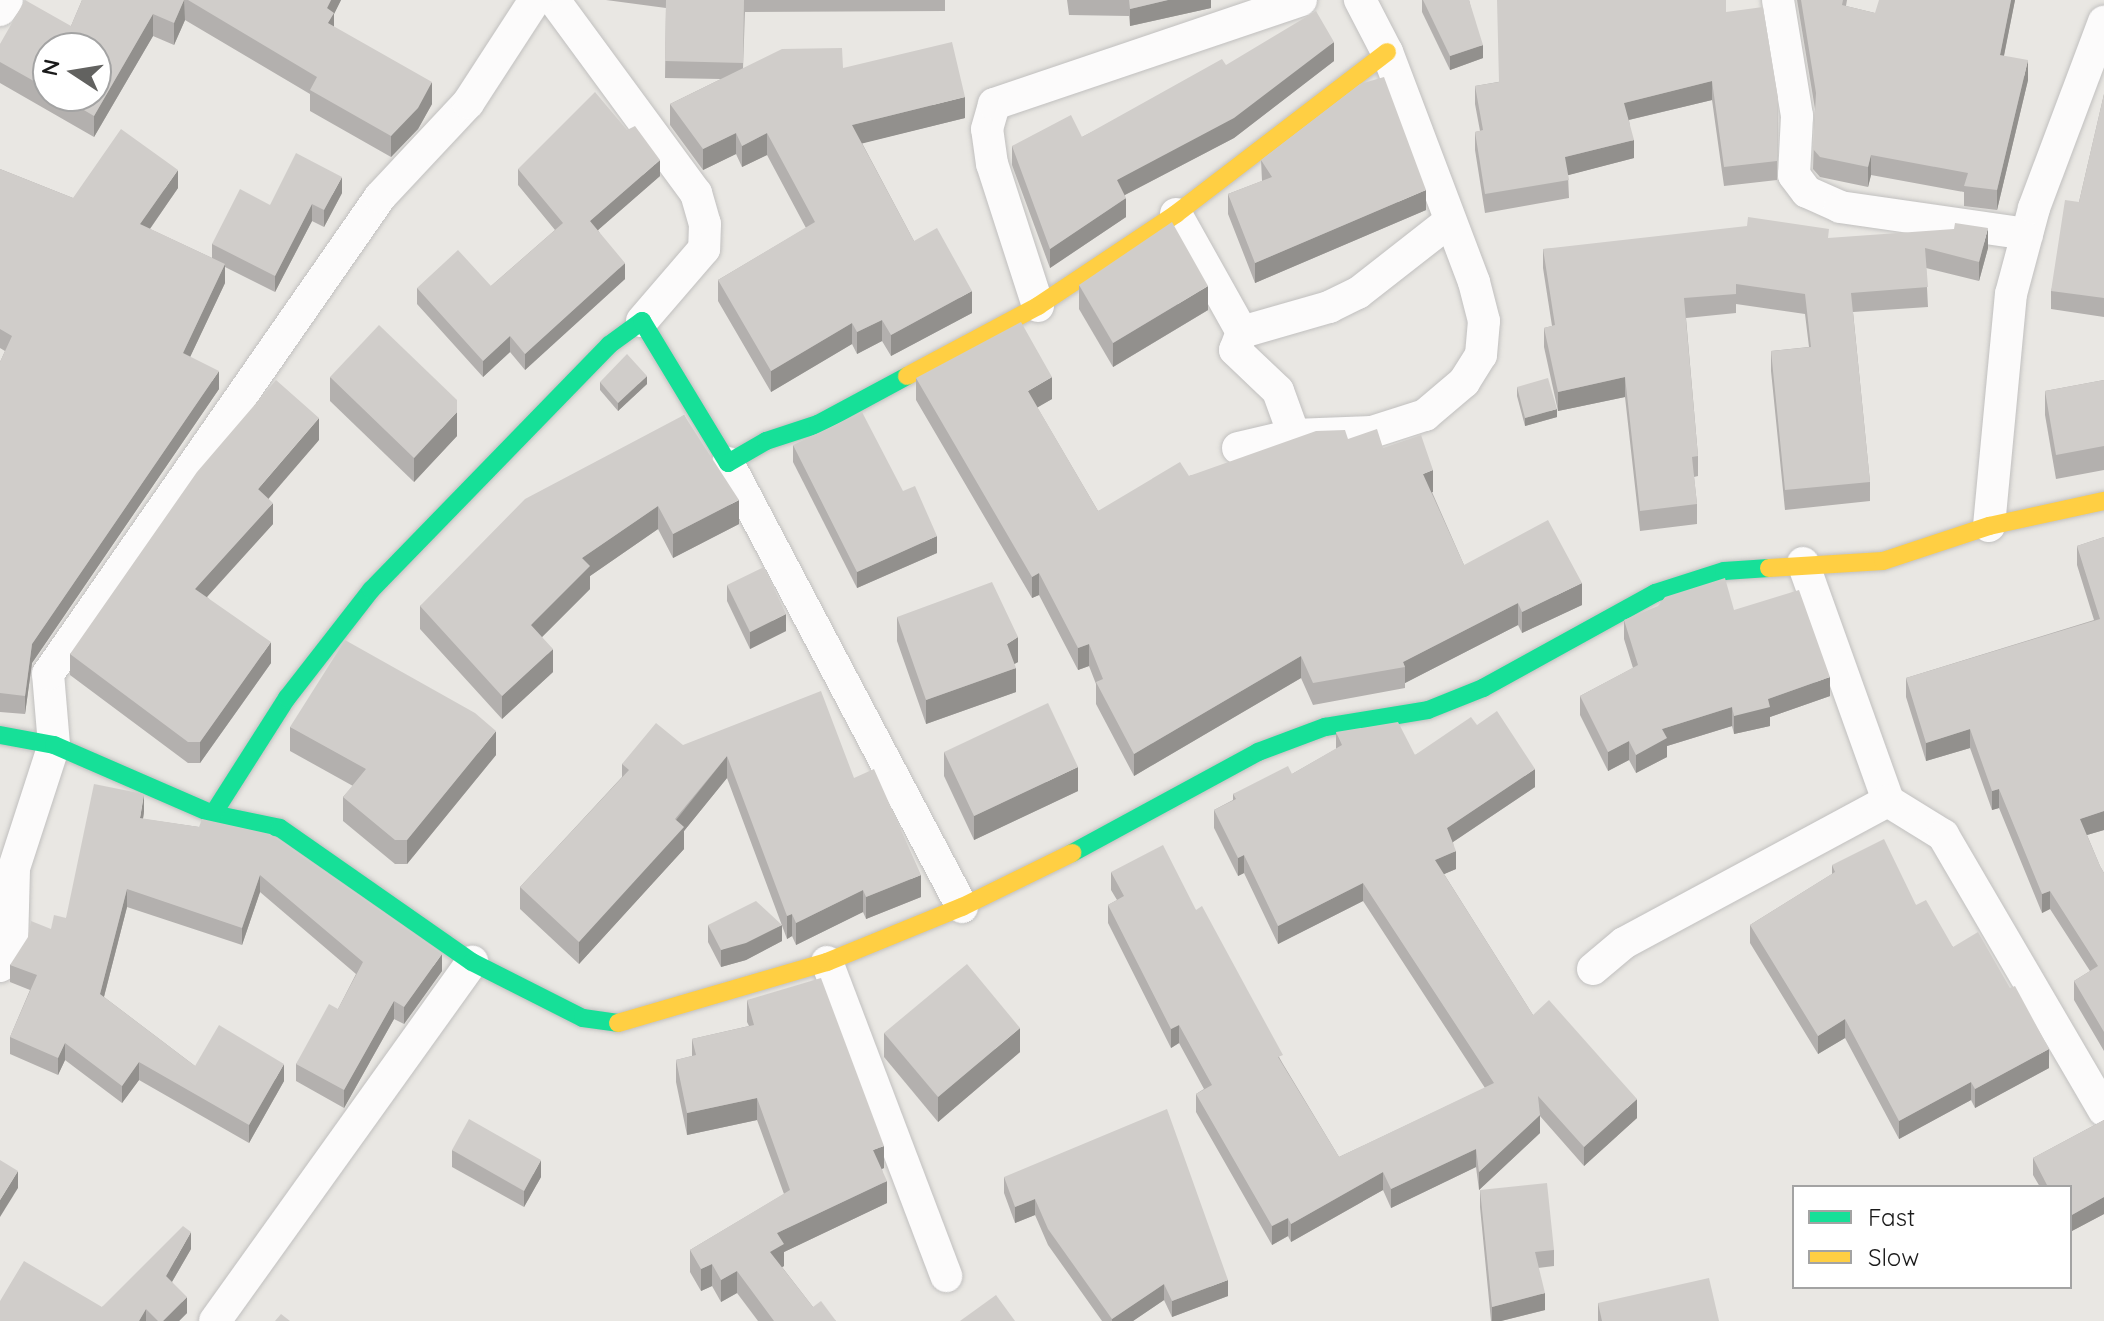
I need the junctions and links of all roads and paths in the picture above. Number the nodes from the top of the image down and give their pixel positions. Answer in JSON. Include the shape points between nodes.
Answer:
{"nodes":[{"id":1,"x":7,"y":0,"type":"edge"},
{"id":2,"x":535,"y":0,"type":"edge"},
{"id":3,"x":554,"y":0,"type":"edge"},
{"id":4,"x":1301,"y":0,"type":"edge"},
{"id":5,"x":1360,"y":0,"type":"edge"},
{"id":6,"x":1778,"y":0,"type":"edge"},
{"id":7,"x":0,"y":10,"type":"edge"},
{"id":8,"x":2104,"y":22,"type":"edge"},
{"id":9,"x":1387,"y":52,"type":"junction"},
{"id":10,"x":1176,"y":214,"type":"junction"},
{"id":11,"x":1450,"y":221,"type":"junction"},
{"id":12,"x":2027,"y":234,"type":"junction"},
{"id":13,"x":1038,"y":306,"type":"junction"},
{"id":14,"x":642,"y":321,"type":"junction"},
{"id":15,"x":1242,"y":332,"type":"junction"},
{"id":16,"x":1294,"y":435,"type":"junction"},
{"id":17,"x":1238,"y":448,"type":"dead end"},
{"id":18,"x":728,"y":463,"type":"junction"},
{"id":19,"x":2104,"y":501,"type":"edge"},
{"id":20,"x":1989,"y":526,"type":"junction"},
{"id":21,"x":1803,"y":563,"type":"junction"},
{"id":22,"x":0,"y":735,"type":"edge"},
{"id":23,"x":54,"y":745,"type":"junction"},
{"id":24,"x":1888,"y":801,"type":"junction"},
{"id":25,"x":213,"y":814,"type":"junction"},
{"id":26,"x":962,"y":907,"type":"junction"},
{"id":27,"x":472,"y":962,"type":"junction"},
{"id":28,"x":827,"y":962,"type":"junction"},
{"id":29,"x":0,"y":966,"type":"edge"},
{"id":30,"x":1593,"y":969,"type":"dead end"},
{"id":31,"x":2104,"y":1110,"type":"edge"},
{"id":32,"x":946,"y":1276,"type":"dead end"},
{"id":33,"x":215,"y":1321,"type":"edge"}],
"edges":[{"from":1,"to":7,"type":"street"},
{"from":2,"to":23,"type":"street","via":[[468,103],[380,197],[63,648],[48,674]]},
{"from":3,"to":14,"type":"street","via":[[696,193],[705,224],[704,249]]},
{"from":4,"to":13,"type":"street","via":[[994,104],[987,129],[992,164]]},
{"from":5,"to":9,"type":"street"},
{"from":6,"to":12,"type":"street","via":[[1797,116],[1794,175],[1807,192],[1840,207]]},
{"from":8,"to":12,"type":"street"},
{"from":9,"to":10,"type":"street"},
{"from":9,"to":11,"type":"street"},
{"from":10,"to":13,"type":"street"},
{"from":10,"to":15,"type":"street"},
{"from":11,"to":15,"type":"street","via":[[1358,293]]},
{"from":11,"to":16,"type":"street","via":[[1484,321],[1481,355],[1464,382],[1425,415],[1372,432]]},
{"from":12,"to":20,"type":"street","via":[[2011,294]]},
{"from":13,"to":18,"type":"street","via":[[818,424],[766,441]]},
{"from":14,"to":18,"type":"street"},
{"from":14,"to":25,"type":"street","via":[[588,365],[371,590],[287,698]]},
{"from":15,"to":16,"type":"street","via":[[1235,350],[1278,391]]},
{"from":16,"to":17,"type":"street"},
{"from":18,"to":26,"type":"street"},
{"from":19,"to":20,"type":"street"},
{"from":20,"to":21,"type":"street","via":[[1883,561]]},
{"from":21,"to":24,"type":"street"},
{"from":21,"to":26,"type":"street","via":[[1724,571],[1655,593],[1483,688],[1428,710],[1325,727],[1258,752],[1049,866]]},
{"from":22,"to":23,"type":"street"},
{"from":23,"to":25,"type":"street"},
{"from":23,"to":29,"type":"street","via":[[14,868],[12,945]]},
{"from":24,"to":30,"type":"street","via":[[1624,943]]},
{"from":24,"to":31,"type":"street","via":[[1943,835]]},
{"from":25,"to":27,"type":"street","via":[[280,828]]},
{"from":26,"to":28,"type":"street"},
{"from":27,"to":28,"type":"street","via":[[555,1005],[612,1025]]},
{"from":27,"to":33,"type":"street"},
{"from":28,"to":32,"type":"street"}]}
